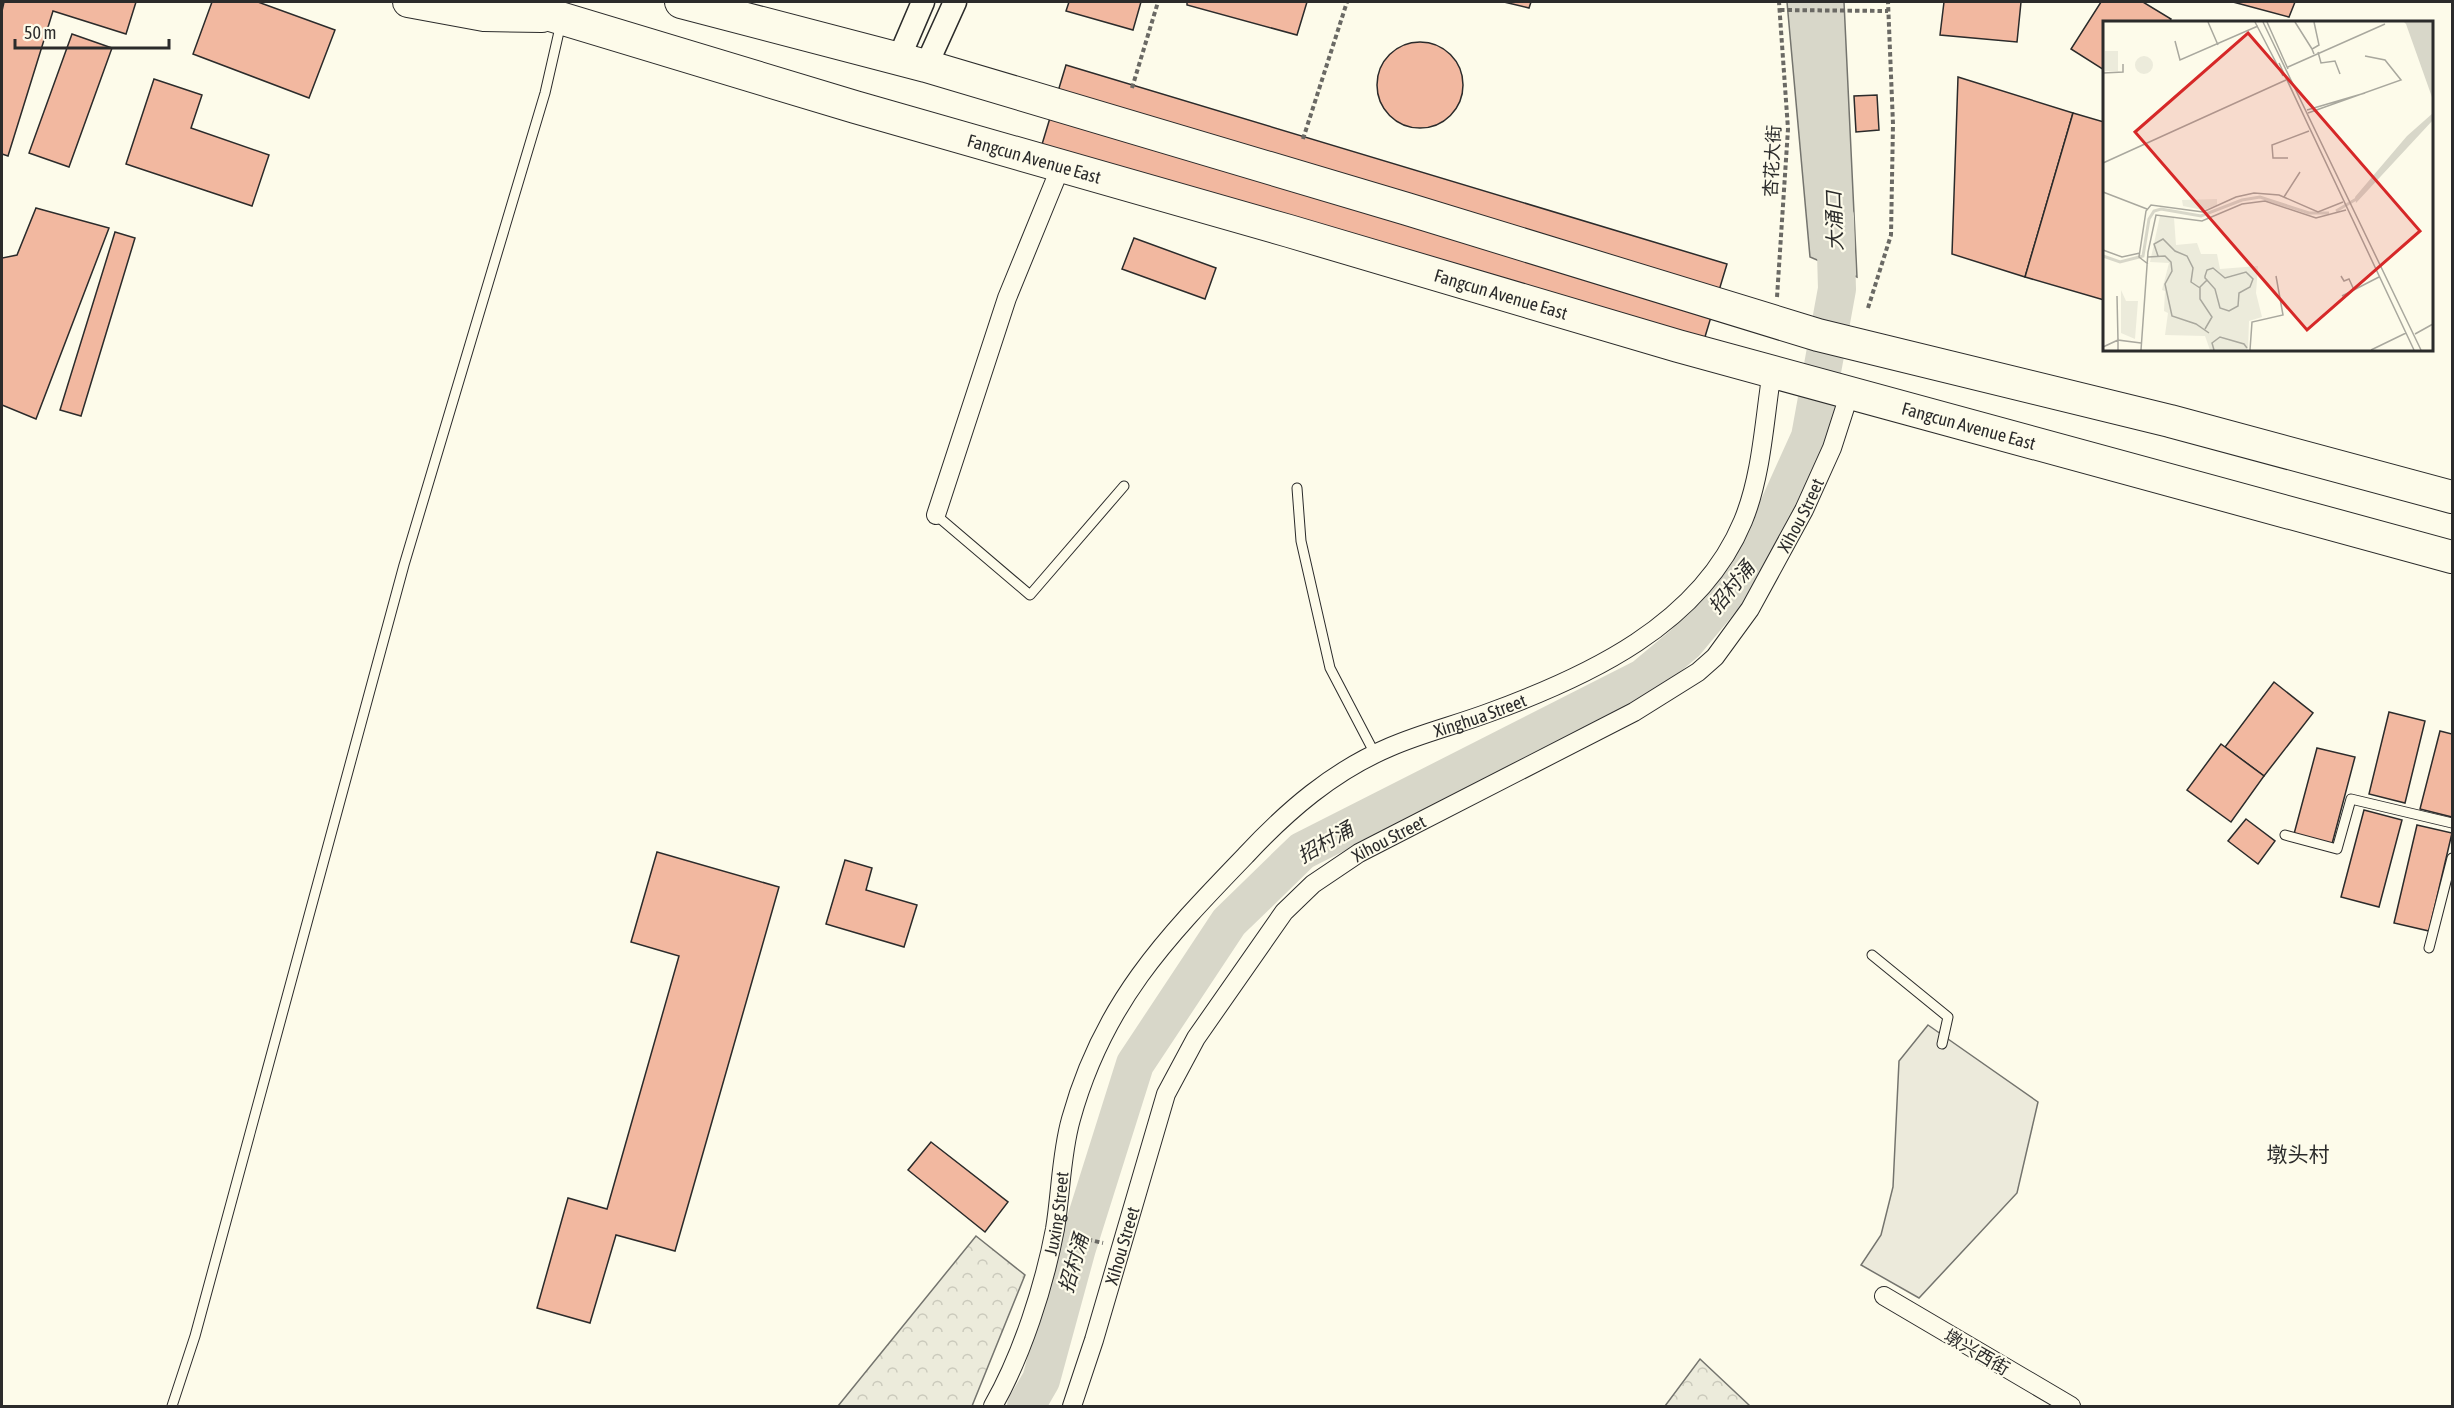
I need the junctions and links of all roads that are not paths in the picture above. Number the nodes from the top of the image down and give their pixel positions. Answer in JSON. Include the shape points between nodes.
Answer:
{"nodes":[{"id":1,"x":408,"y":2,"type":"edge"},
{"id":2,"x":507,"y":2,"type":"edge"},
{"id":3,"x":681,"y":2,"type":"edge"},
{"id":4,"x":923,"y":2,"type":"edge"},
{"id":5,"x":955,"y":2,"type":"edge"},
{"id":6,"x":559,"y":19,"type":"junction"},
{"id":7,"x":912,"y":62,"type":"junction"},
{"id":8,"x":1061,"y":166,"type":"junction"},
{"id":9,"x":1772,"y":371,"type":"junction"},
{"id":10,"x":1830,"y":386,"type":"junction"},
{"id":11,"x":1124,"y":486,"type":"dead end"},
{"id":12,"x":1297,"y":488,"type":"dead end"},
{"id":13,"x":2452,"y":497,"type":"edge"},
{"id":14,"x":936,"y":515,"type":"joint"},
{"id":15,"x":2452,"y":557,"type":"edge"},
{"id":16,"x":1375,"y":754,"type":"junction"},
{"id":17,"x":2452,"y":823,"type":"edge"},
{"id":18,"x":2285,"y":835,"type":"dead end"},
{"id":19,"x":2452,"y":858,"type":"edge"},
{"id":20,"x":2429,"y":948,"type":"dead end"},
{"id":21,"x":1872,"y":955,"type":"dead end"},
{"id":22,"x":1110,"y":1019,"type":"joint"},
{"id":23,"x":1942,"y":1044,"type":"dead end"},
{"id":24,"x":1884,"y":1296,"type":"dead end"},
{"id":25,"x":172,"y":1407,"type":"edge"},
{"id":26,"x":993,"y":1407,"type":"edge"},
{"id":27,"x":1072,"y":1407,"type":"edge"},
{"id":28,"x":2071,"y":1407,"type":"edge"}],
"edges":[{"from":1,"to":6,"type":"main road","name":"Fangcun Avenue East","via":[[484,16]]},
{"from":2,"to":6,"type":"highway","name":"Fangcun Avenue East"},
{"from":3,"to":7,"type":"highway"},
{"from":4,"to":7,"type":"street"},
{"from":5,"to":7,"type":"street"},
{"from":6,"to":8,"type":"highway","name":"Fangcun Avenue East"},
{"from":6,"to":25,"type":"lane","via":[[545,93],[404,565],[195,1336]]},
{"from":7,"to":13,"type":"highway","via":[[1832,339],[2170,421]]},
{"from":8,"to":9,"type":"highway","name":"Fangcun Avenue East"},
{"from":8,"to":14,"type":"street","via":[[1007,297]]},
{"from":9,"to":10,"type":"highway","name":"Fangcun Avenue East"},
{"from":9,"to":16,"type":"street","name":"Xinghua Street","via":[[1755,481],[1743,521],[1718,566],[1684,604],[1663,624],[1599,666],[1543,693]]},
{"from":10,"to":15,"type":"highway","name":"Fangcun Avenue East"},
{"from":10,"to":27,"type":"street","name":"Xihou Street","via":[[1832,448],[1804,510],[1750,609],[1715,657],[1634,712],[1359,853],[1295,899],[1179,1066],[1155,1125]]},
{"from":11,"to":14,"type":"lane","via":[[1030,595]]},
{"from":12,"to":16,"type":"lane","via":[[1301,541],[1330,668]]},
{"from":16,"to":22,"type":"street","name":"Xinghua Street","via":[[1307,796],[1247,853],[1144,967]]},
{"from":17,"to":18,"type":"lane","via":[[2351,800],[2337,849]]},
{"from":19,"to":20,"type":"lane"},
{"from":21,"to":23,"type":"lane","via":[[1948,1017]]},
{"from":22,"to":26,"type":"street","name":"Juxing Street","via":[[1090,1062],[1070,1123],[1054,1232],[1038,1294],[1020,1348]]},
{"from":24,"to":28,"type":"street","name":"墩兴西街"}]}
